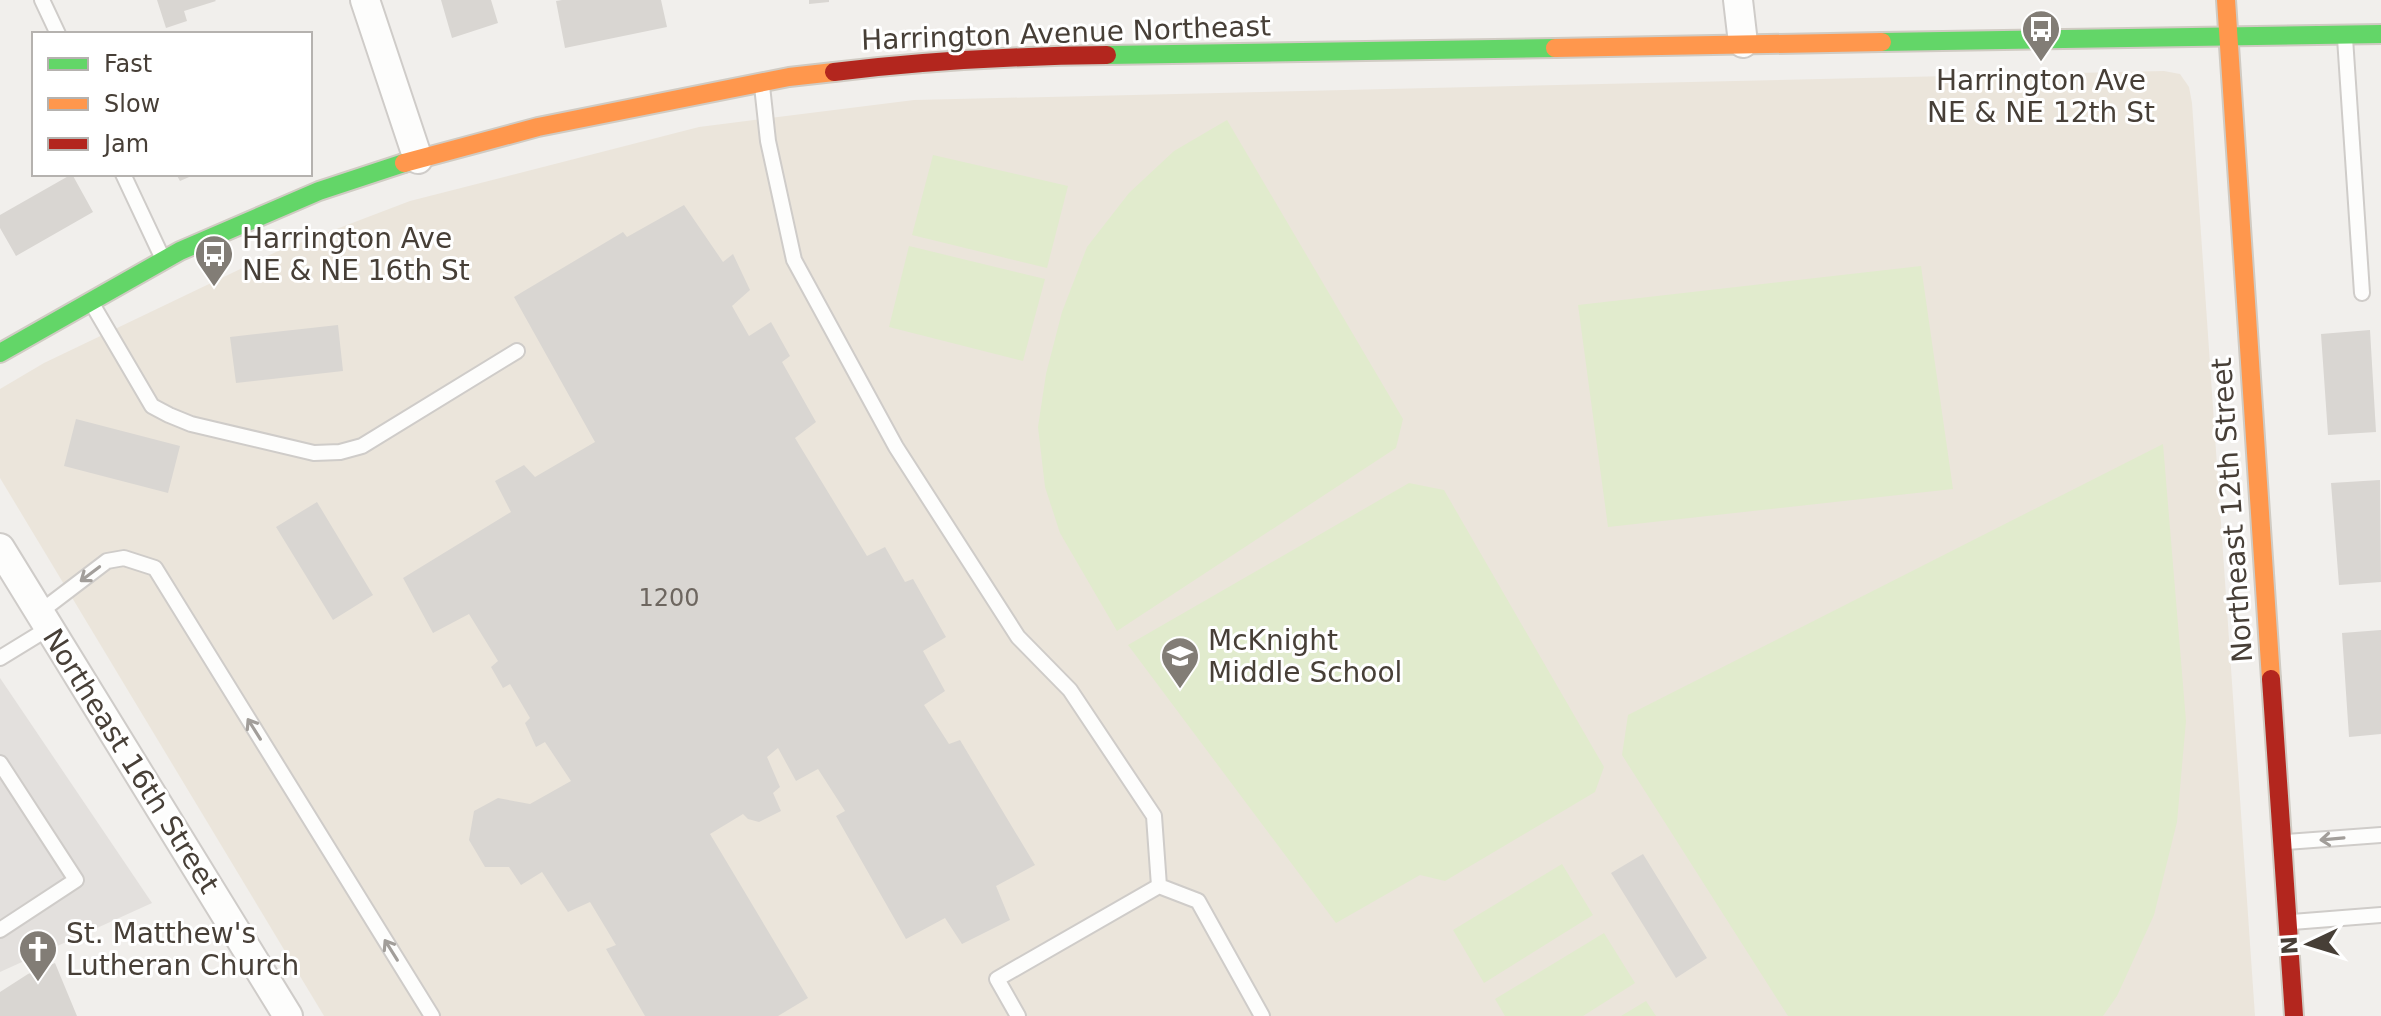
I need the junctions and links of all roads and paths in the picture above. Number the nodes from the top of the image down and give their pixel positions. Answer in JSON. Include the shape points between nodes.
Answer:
{"nodes":[{"id":1,"x":42,"y":0,"type":"edge"},
{"id":2,"x":365,"y":0,"type":"edge"},
{"id":3,"x":1738,"y":0,"type":"edge"},
{"id":4,"x":2226,"y":0,"type":"edge"},
{"id":5,"x":57,"y":32,"type":"edge"},
{"id":6,"x":2381,"y":34,"type":"edge"},
{"id":7,"x":2345,"y":35,"type":"junction"},
{"id":8,"x":2229,"y":38,"type":"junction"},
{"id":9,"x":1743,"y":43,"type":"junction"},
{"id":10,"x":761,"y":83,"type":"junction"},
{"id":11,"x":418,"y":159,"type":"junction"},
{"id":12,"x":124,"y":176,"type":"edge"},
{"id":13,"x":163,"y":260,"type":"junction"},
{"id":14,"x":2362,"y":293,"type":"dead end"},
{"id":15,"x":91,"y":301,"type":"junction"},
{"id":16,"x":517,"y":351,"type":"dead end"},
{"id":17,"x":0,"y":353,"type":"edge"},
{"id":18,"x":0,"y":548,"type":"edge"},
{"id":19,"x":45,"y":620,"type":"junction"},
{"id":20,"x":0,"y":658,"type":"edge"},
{"id":21,"x":2,"y":771,"type":"edge"},
{"id":22,"x":2381,"y":835,"type":"edge"},
{"id":23,"x":2282,"y":843,"type":"junction"},
{"id":24,"x":1159,"y":886,"type":"junction"},
{"id":25,"x":2381,"y":915,"type":"edge"},
{"id":26,"x":2287,"y":922,"type":"junction"},
{"id":27,"x":0,"y":930,"type":"edge"},
{"id":28,"x":288,"y":1016,"type":"edge"},
{"id":29,"x":432,"y":1016,"type":"edge"},
{"id":30,"x":1018,"y":1016,"type":"edge"},
{"id":31,"x":1262,"y":1016,"type":"edge"},
{"id":32,"x":2294,"y":1016,"type":"edge"}],
"edges":[{"from":1,"to":5,"type":"lane"},
{"from":2,"to":11,"type":"street"},
{"from":3,"to":9,"type":"street"},
{"from":4,"to":8,"type":"street","name":"Northeast 12th Street"},
{"from":6,"to":7,"type":"street","name":"Harrington Avenue Northeast"},
{"from":7,"to":8,"type":"street","name":"Harrington Avenue Northeast"},
{"from":7,"to":14,"type":"lane"},
{"from":8,"to":9,"type":"street","name":"Harrington Avenue Northeast"},
{"from":8,"to":23,"type":"street","name":"Northeast 12th Street"},
{"from":9,"to":10,"type":"street","name":"Harrington Avenue Northeast","via":[[1036,56],[882,66]]},
{"from":10,"to":11,"type":"street","name":"Harrington Avenue Northeast","via":[[538,127]]},
{"from":10,"to":24,"type":"lane","via":[[794,260],[896,447],[1018,637],[1070,690],[1154,816]]},
{"from":11,"to":13,"type":"street","name":"Harrington Avenue Northeast","via":[[319,191]]},
{"from":12,"to":13,"type":"lane"},
{"from":13,"to":15,"type":"street","name":"Harrington Avenue Northeast"},
{"from":15,"to":16,"type":"lane","via":[[152,406],[191,424],[314,453],[362,446]]},
{"from":15,"to":17,"type":"street","name":"Harrington Avenue Northeast"},
{"from":18,"to":19,"type":"street","name":"Northeast 16th Street"},
{"from":19,"to":20,"type":"lane"},
{"from":19,"to":28,"type":"street","name":"Northeast 16th Street"},
{"from":29,"to":19,"type":"lane","one_way":true,"via":[[155,568],[124,558],[107,561]]},
{"from":21,"to":27,"type":"lane","via":[[76,880]]},
{"from":22,"to":23,"type":"lane","one_way":true},
{"from":23,"to":26,"type":"street","name":"Northeast 12th Street"},
{"from":24,"to":30,"type":"lane","via":[[997,979]]},
{"from":24,"to":31,"type":"lane","via":[[1198,901]]},
{"from":25,"to":26,"type":"lane"},
{"from":26,"to":32,"type":"street","name":"Northeast 12th Street"}]}
